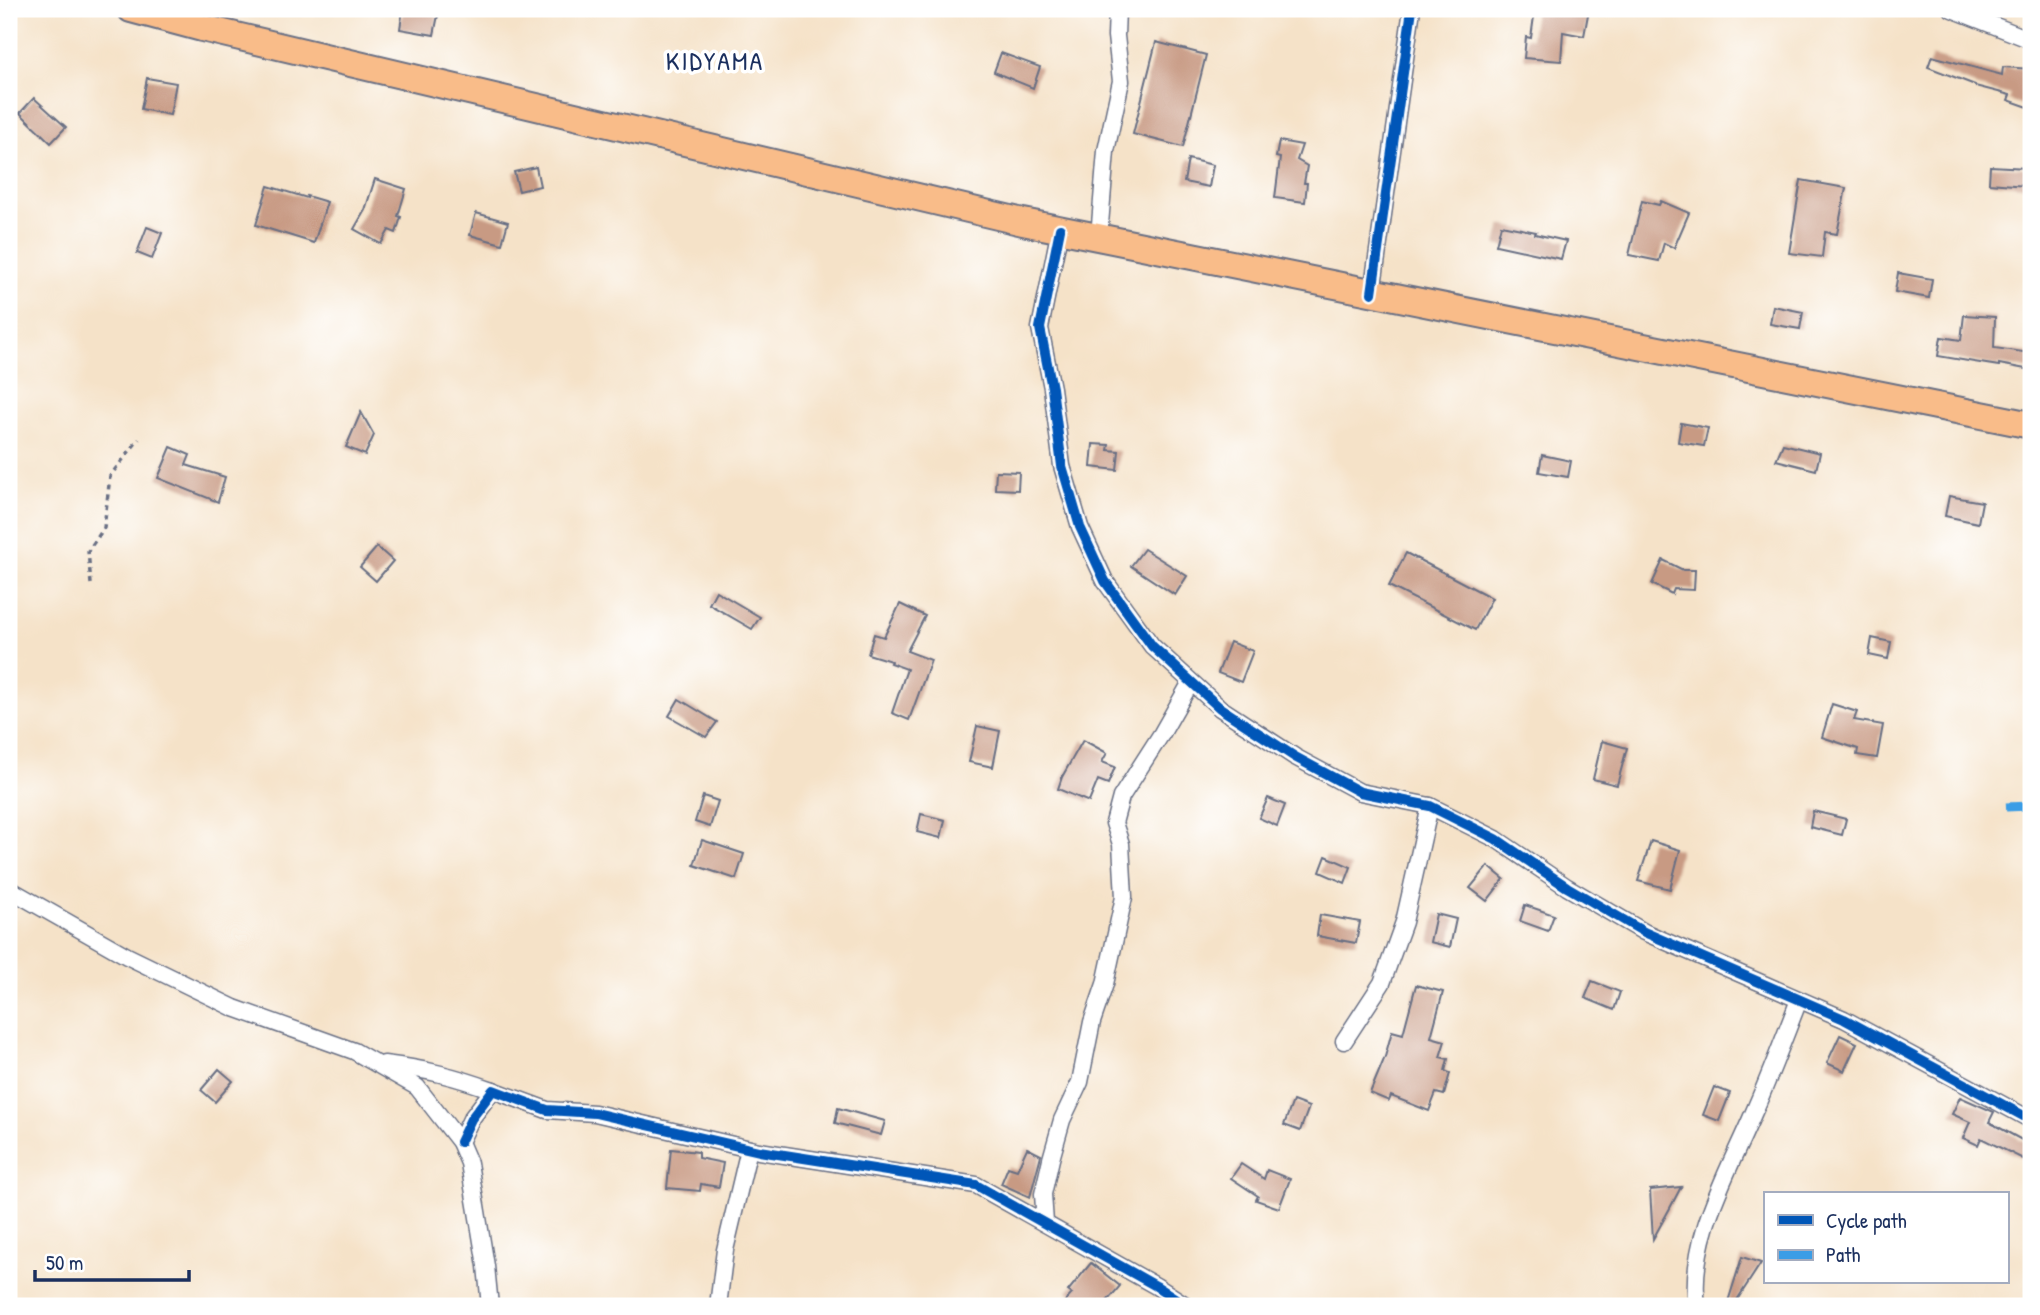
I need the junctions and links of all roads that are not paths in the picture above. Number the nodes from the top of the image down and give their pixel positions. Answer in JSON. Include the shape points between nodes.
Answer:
{"nodes":[{"id":1,"x":131,"y":9,"type":"edge"},
{"id":2,"x":1117,"y":9,"type":"edge"},
{"id":3,"x":1412,"y":9,"type":"edge"},
{"id":4,"x":1952,"y":9,"type":"edge"},
{"id":5,"x":202,"y":19,"type":"edge"},
{"id":6,"x":2031,"y":40,"type":"edge"},
{"id":7,"x":1059,"y":229,"type":"junction"},
{"id":8,"x":1099,"y":237,"type":"junction"},
{"id":9,"x":1372,"y":293,"type":"junction"},
{"id":10,"x":2031,"y":425,"type":"edge"},
{"id":11,"x":1191,"y":682,"type":"junction"},
{"id":12,"x":1430,"y":806,"type":"junction"},
{"id":13,"x":9,"y":889,"type":"edge"},
{"id":14,"x":1799,"y":1000,"type":"junction"},
{"id":15,"x":1344,"y":1041,"type":"dead end"},
{"id":16,"x":376,"y":1063,"type":"junction"},
{"id":17,"x":493,"y":1090,"type":"junction"},
{"id":18,"x":2031,"y":1120,"type":"edge"},
{"id":19,"x":460,"y":1142,"type":"junction"},
{"id":20,"x":749,"y":1149,"type":"junction"},
{"id":21,"x":1045,"y":1223,"type":"junction"},
{"id":22,"x":489,"y":1306,"type":"edge"},
{"id":23,"x":718,"y":1306,"type":"edge"},
{"id":24,"x":1187,"y":1306,"type":"edge"},
{"id":25,"x":1697,"y":1306,"type":"edge"}],
"edges":[{"from":1,"to":5,"type":"highway"},
{"from":2,"to":8,"type":"street","via":[[1121,81],[1106,151]]},
{"from":3,"to":9,"type":"street"},
{"from":4,"to":6,"type":"street"},
{"from":5,"to":7,"type":"highway"},
{"from":7,"to":8,"type":"highway"},
{"from":7,"to":11,"type":"street","via":[[1040,328],[1062,466],[1080,527],[1105,581],[1152,646]]},
{"from":8,"to":9,"type":"highway"},
{"from":9,"to":10,"type":"highway"},
{"from":11,"to":12,"type":"street","via":[[1220,709],[1360,792]]},
{"from":11,"to":21,"type":"street","via":[[1121,797],[1114,823],[1121,844],[1124,897],[1117,938],[1080,1082],[1062,1120],[1051,1160],[1043,1194]]},
{"from":12,"to":14,"type":"street","via":[[1496,839],[1644,932]]},
{"from":12,"to":15,"type":"street","via":[[1404,922],[1382,983]]},
{"from":13,"to":16,"type":"street","via":[[127,956],[234,1007]]},
{"from":14,"to":18,"type":"street","via":[[1844,1019]]},
{"from":14,"to":25,"type":"street","via":[[1703,1236],[1694,1287]]},
{"from":16,"to":17,"type":"street","via":[[422,1068]]},
{"from":16,"to":19,"type":"street","via":[[417,1087]]},
{"from":17,"to":19,"type":"street"},
{"from":17,"to":20,"type":"street","via":[[547,1110],[595,1113]]},
{"from":19,"to":22,"type":"street","via":[[469,1163]]},
{"from":20,"to":21,"type":"street","via":[[976,1185]]},
{"from":20,"to":23,"type":"street","via":[[725,1250]]},
{"from":21,"to":24,"type":"street"}]}
